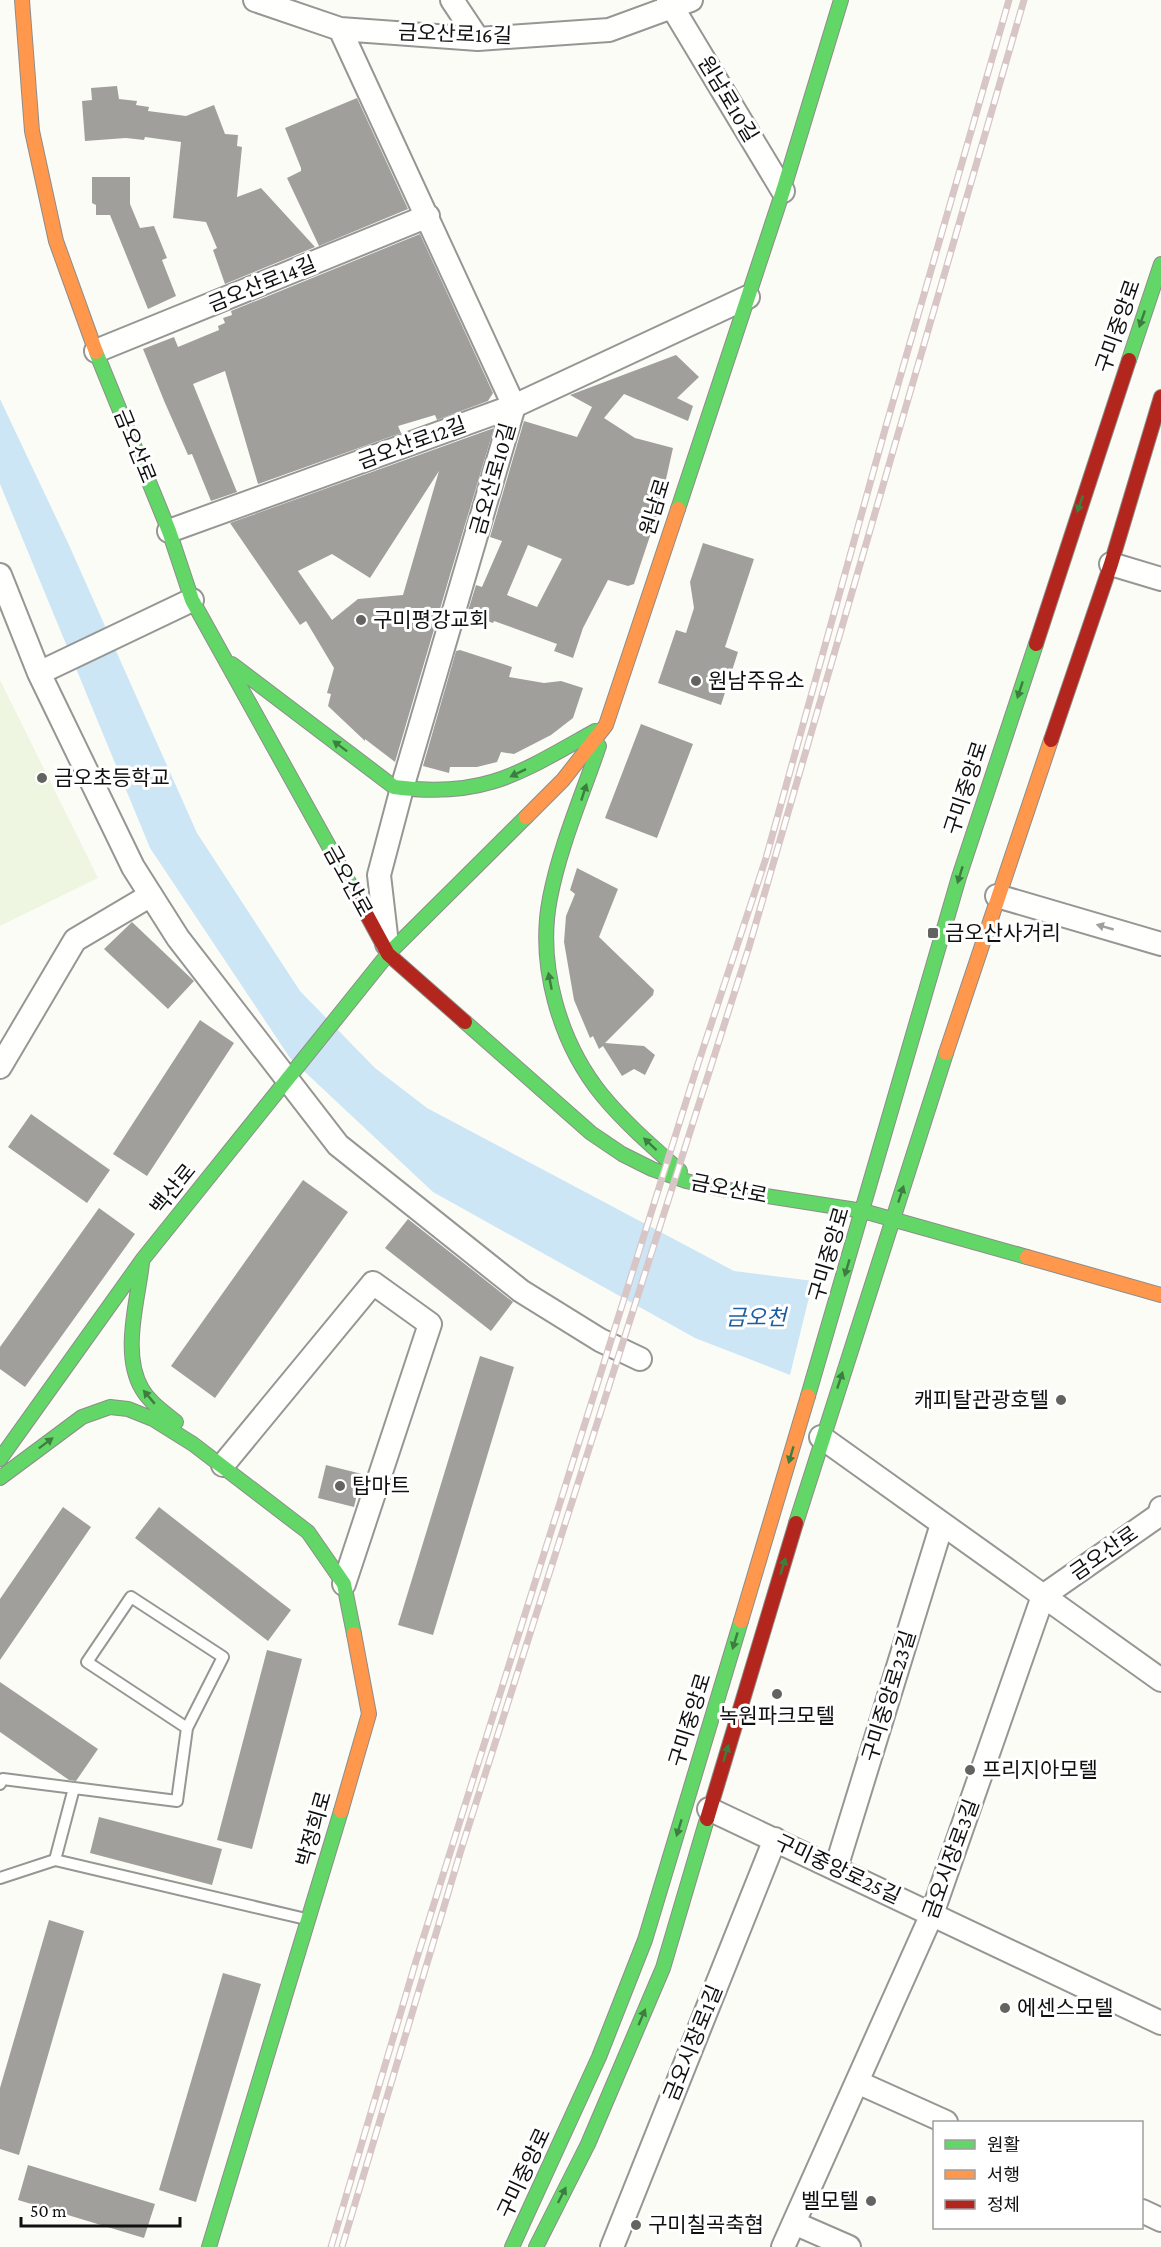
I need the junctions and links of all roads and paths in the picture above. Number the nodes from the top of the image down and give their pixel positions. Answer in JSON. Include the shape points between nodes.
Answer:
{"nodes":[{"id":1,"x":22,"y":0,"type":"edge"},
{"id":2,"x":255,"y":0,"type":"edge"},
{"id":3,"x":452,"y":0,"type":"edge"},
{"id":4,"x":841,"y":0,"type":"edge"},
{"id":5,"x":677,"y":2,"type":"edge"},
{"id":6,"x":340,"y":29,"type":"junction"},
{"id":7,"x":478,"y":39,"type":"junction"},
{"id":8,"x":783,"y":191,"type":"junction"},
{"id":9,"x":428,"y":216,"type":"junction"},
{"id":10,"x":1161,"y":264,"type":"edge"},
{"id":11,"x":748,"y":297,"type":"junction"},
{"id":12,"x":96,"y":351,"type":"junction"},
{"id":13,"x":1161,"y":397,"type":"edge"},
{"id":14,"x":514,"y":406,"type":"junction"},
{"id":15,"x":169,"y":531,"type":"junction"},
{"id":16,"x":1111,"y":564,"type":"junction"},
{"id":17,"x":0,"y":575,"type":"edge"},
{"id":18,"x":1161,"y":579,"type":"edge"},
{"id":19,"x":192,"y":600,"type":"junction"},
{"id":20,"x":222,"y":657,"type":"junction"},
{"id":21,"x":39,"y":673,"type":"junction"},
{"id":22,"x":606,"y":725,"type":"junction"},
{"id":23,"x":402,"y":788,"type":"junction"},
{"id":24,"x":151,"y":895,"type":"junction"},
{"id":25,"x":998,"y":896,"type":"junction"},
{"id":26,"x":1161,"y":944,"type":"edge"},
{"id":27,"x":388,"y":954,"type":"junction"},
{"id":28,"x":0,"y":1067,"type":"edge"},
{"id":29,"x":288,"y":1082,"type":"junction"},
{"id":30,"x":694,"y":1183,"type":"junction"},
{"id":31,"x":863,"y":1211,"type":"junction"},
{"id":32,"x":892,"y":1219,"type":"junction"},
{"id":33,"x":143,"y":1259,"type":"junction"},
{"id":34,"x":1161,"y":1295,"type":"edge"},
{"id":35,"x":639,"y":1359,"type":"dead end"},
{"id":36,"x":821,"y":1437,"type":"junction"},
{"id":37,"x":0,"y":1459,"type":"edge"},
{"id":38,"x":223,"y":1465,"type":"junction"},
{"id":39,"x":0,"y":1479,"type":"edge"},
{"id":40,"x":1160,"y":1513,"type":"edge"},
{"id":41,"x":942,"y":1524,"type":"junction"},
{"id":42,"x":344,"y":1584,"type":"junction"},
{"id":43,"x":1043,"y":1596,"type":"junction"},
{"id":44,"x":1161,"y":1680,"type":"edge"},
{"id":45,"x":187,"y":1728,"type":"junction"},
{"id":46,"x":0,"y":1784,"type":"edge"},
{"id":47,"x":74,"y":1788,"type":"junction"},
{"id":48,"x":710,"y":1809,"type":"junction"},
{"id":49,"x":775,"y":1839,"type":"junction"},
{"id":50,"x":55,"y":1860,"type":"junction"},
{"id":51,"x":836,"y":1868,"type":"junction"},
{"id":52,"x":0,"y":1878,"type":"edge"},
{"id":53,"x":932,"y":1914,"type":"junction"},
{"id":54,"x":309,"y":1919,"type":"junction"},
{"id":55,"x":1161,"y":2023,"type":"edge"},
{"id":56,"x":857,"y":2082,"type":"junction"},
{"id":57,"x":944,"y":2121,"type":"edge"},
{"id":58,"x":1143,"y":2211,"type":"edge"},
{"id":59,"x":1161,"y":2220,"type":"edge"},
{"id":60,"x":794,"y":2223,"type":"junction"},
{"id":61,"x":208,"y":2247,"type":"edge"},
{"id":62,"x":512,"y":2247,"type":"edge"},
{"id":63,"x":536,"y":2247,"type":"edge"},
{"id":64,"x":612,"y":2247,"type":"edge"},
{"id":65,"x":783,"y":2247,"type":"edge"},
{"id":66,"x":849,"y":2247,"type":"edge"}],
"edges":[{"from":1,"to":12,"type":"street","name":"금오산로","via":[[32,131],[45,198],[56,241]]},
{"from":2,"to":6,"type":"street","name":"금오산로16길"},
{"from":3,"to":7,"type":"street"},
{"from":4,"to":8,"type":"street","name":"원남로"},
{"from":5,"to":7,"type":"street","name":"금오산로16길","via":[[609,30]]},
{"from":5,"to":8,"type":"street","name":"원남로10길"},
{"from":6,"to":7,"type":"street","name":"금오산로16길"},
{"from":6,"to":9,"type":"street","name":"금오산로10길"},
{"from":8,"to":11,"type":"street","name":"원남로"},
{"from":9,"to":12,"type":"street","name":"금오산로14길"},
{"from":9,"to":14,"type":"street","name":"금오산로10길"},
{"from":10,"to":31,"type":"street","name":"구미중앙로","one_way":true,"via":[[959,877]]},
{"from":11,"to":14,"type":"street","name":"금오산로12길"},
{"from":11,"to":22,"type":"street","name":"원남로"},
{"from":12,"to":15,"type":"street","name":"금오산로"},
{"from":13,"to":16,"type":"street","name":"구미중앙로"},
{"from":14,"to":15,"type":"street","name":"금오산로12길"},
{"from":14,"to":23,"type":"street","name":"금오산로10길"},
{"from":15,"to":19,"type":"street","name":"금오산로"},
{"from":16,"to":18,"type":"street"},
{"from":16,"to":25,"type":"street","name":"구미중앙로"},
{"from":17,"to":21,"type":"street"},
{"from":19,"to":20,"type":"street","name":"금오산로"},
{"from":19,"to":21,"type":"street"},
{"from":23,"to":20,"type":"street","one_way":true,"via":[[394,787]]},
{"from":20,"to":27,"type":"street","name":"금오산로"},
{"from":21,"to":24,"type":"street","via":[[133,867]]},
{"from":22,"to":23,"type":"street","one_way":true,"via":[[495,784],[447,792]]},
{"from":22,"to":27,"type":"street","name":"원남로","via":[[563,780]]},
{"from":30,"to":22,"type":"street","one_way":true,"via":[[620,1115],[584,1070],[549,980],[546,938],[550,898]]},
{"from":23,"to":27,"type":"street","name":"금오산로10길","via":[[379,875]]},
{"from":24,"to":28,"type":"street","via":[[75,940]]},
{"from":24,"to":29,"type":"street","via":[[178,938]]},
{"from":26,"to":25,"type":"street","one_way":true},
{"from":32,"to":25,"type":"street","name":"구미중앙로","one_way":true},
{"from":27,"to":29,"type":"street","name":"백산로"},
{"from":27,"to":30,"type":"street","name":"금오산로","via":[[591,1133],[652,1169]]},
{"from":29,"to":33,"type":"street","name":"백산로"},
{"from":29,"to":35,"type":"street","via":[[338,1145],[512,1284],[600,1340]]},
{"from":30,"to":31,"type":"street","name":"금오산로"},
{"from":31,"to":32,"type":"street","name":"금오산로"},
{"from":31,"to":62,"type":"street","name":"구미중앙로","one_way":true,"via":[[645,1940],[589,2084]]},
{"from":32,"to":34,"type":"street","name":"금오산로"},
{"from":36,"to":32,"type":"street","name":"구미중앙로","one_way":true},
{"from":33,"to":37,"type":"street","name":"백산로"},
{"from":38,"to":33,"type":"street","one_way":true,"via":[[160,1409],[139,1384],[133,1350]]},
{"from":36,"to":41,"type":"street"},
{"from":48,"to":36,"type":"street","name":"구미중앙로","one_way":true},
{"from":39,"to":38,"type":"street","one_way":true,"via":[[82,1417],[110,1407],[153,1419]]},
{"from":38,"to":42,"type":"street","name":"박정희로","via":[[308,1532]]},
{"from":38,"to":42,"type":"street","via":[[373,1283],[430,1324]]},
{"from":40,"to":43,"type":"street","name":"금오산로"},
{"from":41,"to":43,"type":"street"},
{"from":41,"to":51,"type":"street","name":"구미중앙로23길"},
{"from":42,"to":54,"type":"street","name":"박정희로","via":[[369,1714]]},
{"from":43,"to":44,"type":"street"},
{"from":43,"to":53,"type":"street","name":"금오시장로3길"},
{"from":45,"to":45,"type":"lane","via":[[223,1657],[131,1597],[87,1662]]},
{"from":45,"to":47,"type":"lane","via":[[177,1801]]},
{"from":46,"to":47,"type":"lane","via":[[3,1779]]},
{"from":47,"to":50,"type":"lane"},
{"from":48,"to":49,"type":"street","name":"구미중앙로25길"},
{"from":63,"to":48,"type":"street","name":"구미중앙로","one_way":true,"via":[[588,2144],[663,1968]]},
{"from":49,"to":51,"type":"street","name":"구미중앙로25길"},
{"from":49,"to":64,"type":"street","name":"금오시장로1길"},
{"from":50,"to":52,"type":"lane"},
{"from":50,"to":54,"type":"lane"},
{"from":51,"to":53,"type":"street","name":"구미중앙로25길"},
{"from":53,"to":55,"type":"street","name":"구미중앙로25길"},
{"from":53,"to":56,"type":"street","name":"금오시장로3길"},
{"from":54,"to":61,"type":"street","name":"박정희로"},
{"from":56,"to":57,"type":"street"},
{"from":56,"to":60,"type":"street","name":"금오시장로3길"},
{"from":58,"to":59,"type":"street"},
{"from":60,"to":65,"type":"street","name":"금오시장로3길"},
{"from":60,"to":66,"type":"street"}]}
